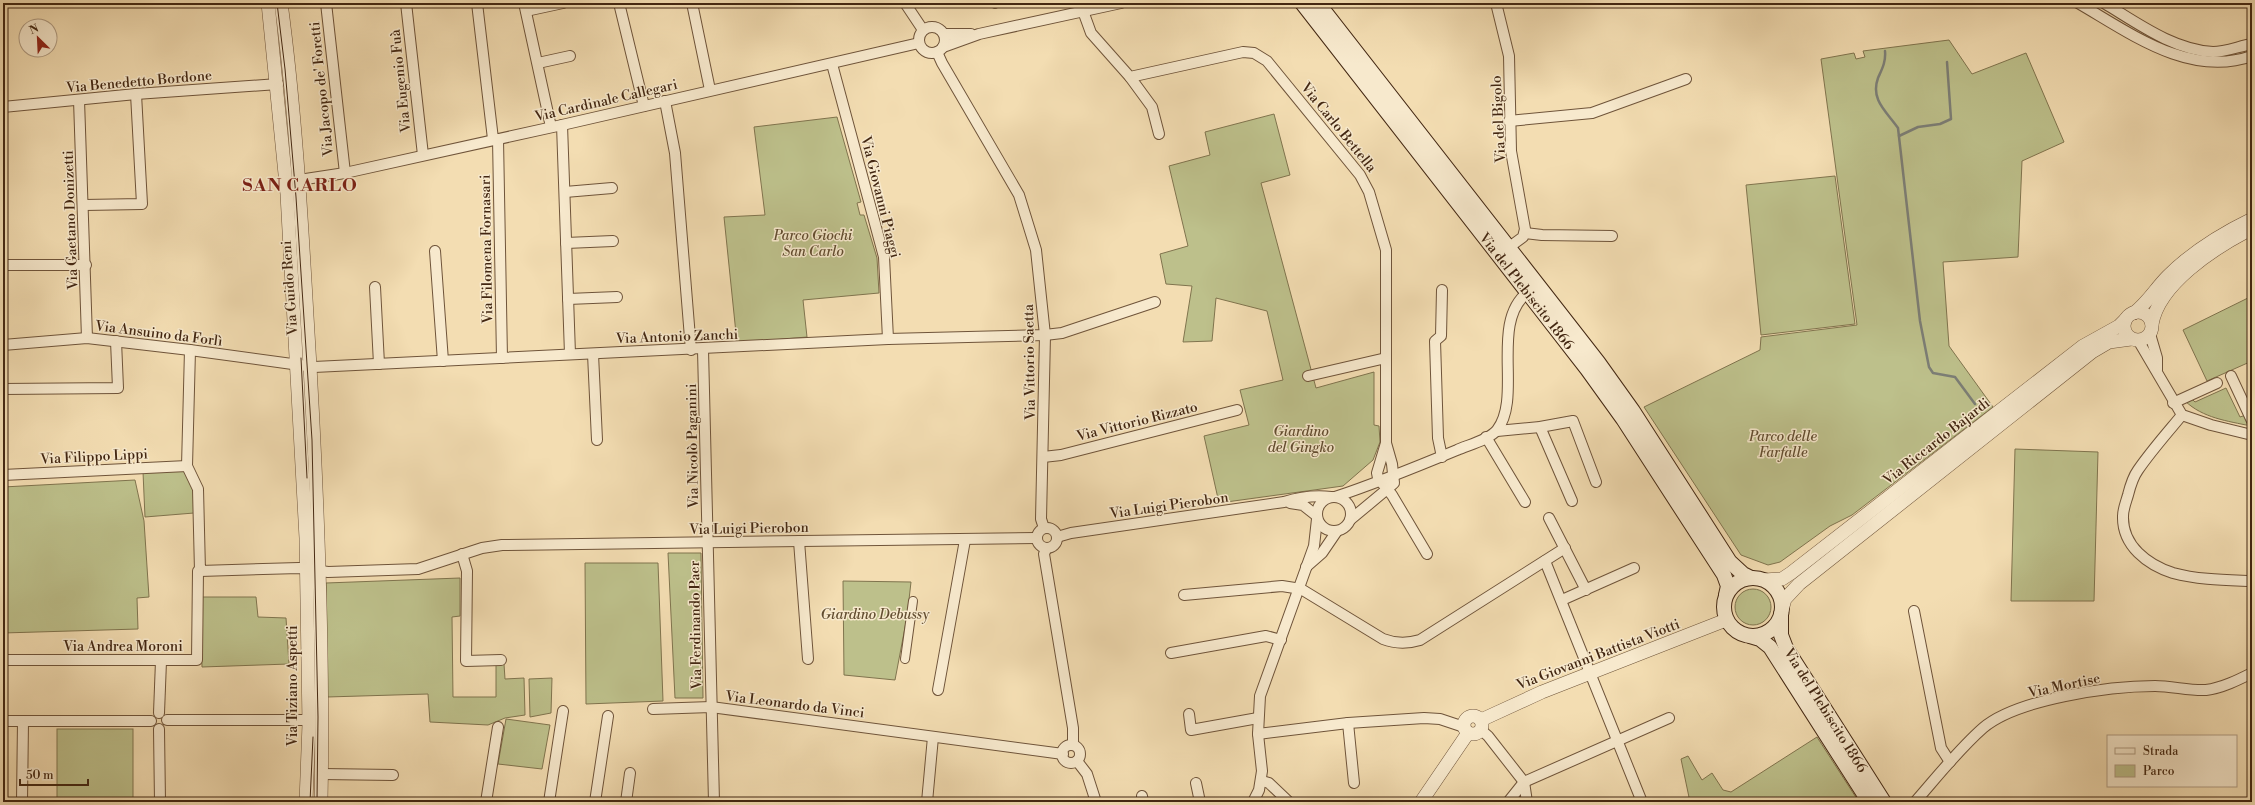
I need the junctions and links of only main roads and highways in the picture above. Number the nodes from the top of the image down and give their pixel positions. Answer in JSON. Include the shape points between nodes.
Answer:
{"nodes":[{"id":1,"x":1302,"y":3,"type":"edge"},
{"id":2,"x":1321,"y":5,"type":"edge"},
{"id":3,"x":1758,"y":579,"type":"junction"},
{"id":4,"x":1726,"y":595,"type":"junction"},
{"id":5,"x":1781,"y":612,"type":"junction"},
{"id":6,"x":1750,"y":636,"type":"junction"},
{"id":7,"x":1869,"y":802,"type":"edge"},
{"id":8,"x":1884,"y":802,"type":"edge"}],
"edges":[{"from":1,"to":4,"type":"main road","name":"Via del Plebiscito 1866","via":[[1528,292],[1623,419],[1724,575],[1728,586]]},
{"from":2,"to":3,"type":"main road","name":"Via del Plebiscito 1866","via":[[1615,385],[1730,562],[1743,574]]},
{"from":3,"to":4,"type":"main road","via":[[1741,580],[1732,586]]},
{"from":3,"to":5,"type":"main road","via":[[1770,584],[1779,596]]},
{"from":4,"to":6,"type":"main road","via":[[1726,620],[1736,631]]},
{"from":5,"to":6,"type":"main road","via":[[1772,628],[1758,636]]},
{"from":5,"to":8,"type":"main road","name":"Via del Plebiscito 1866","via":[[1781,635],[1786,648]]},
{"from":6,"to":7,"type":"main road","name":"Via del Plebiscito 1866","via":[[1760,639],[1770,647]]}]}
